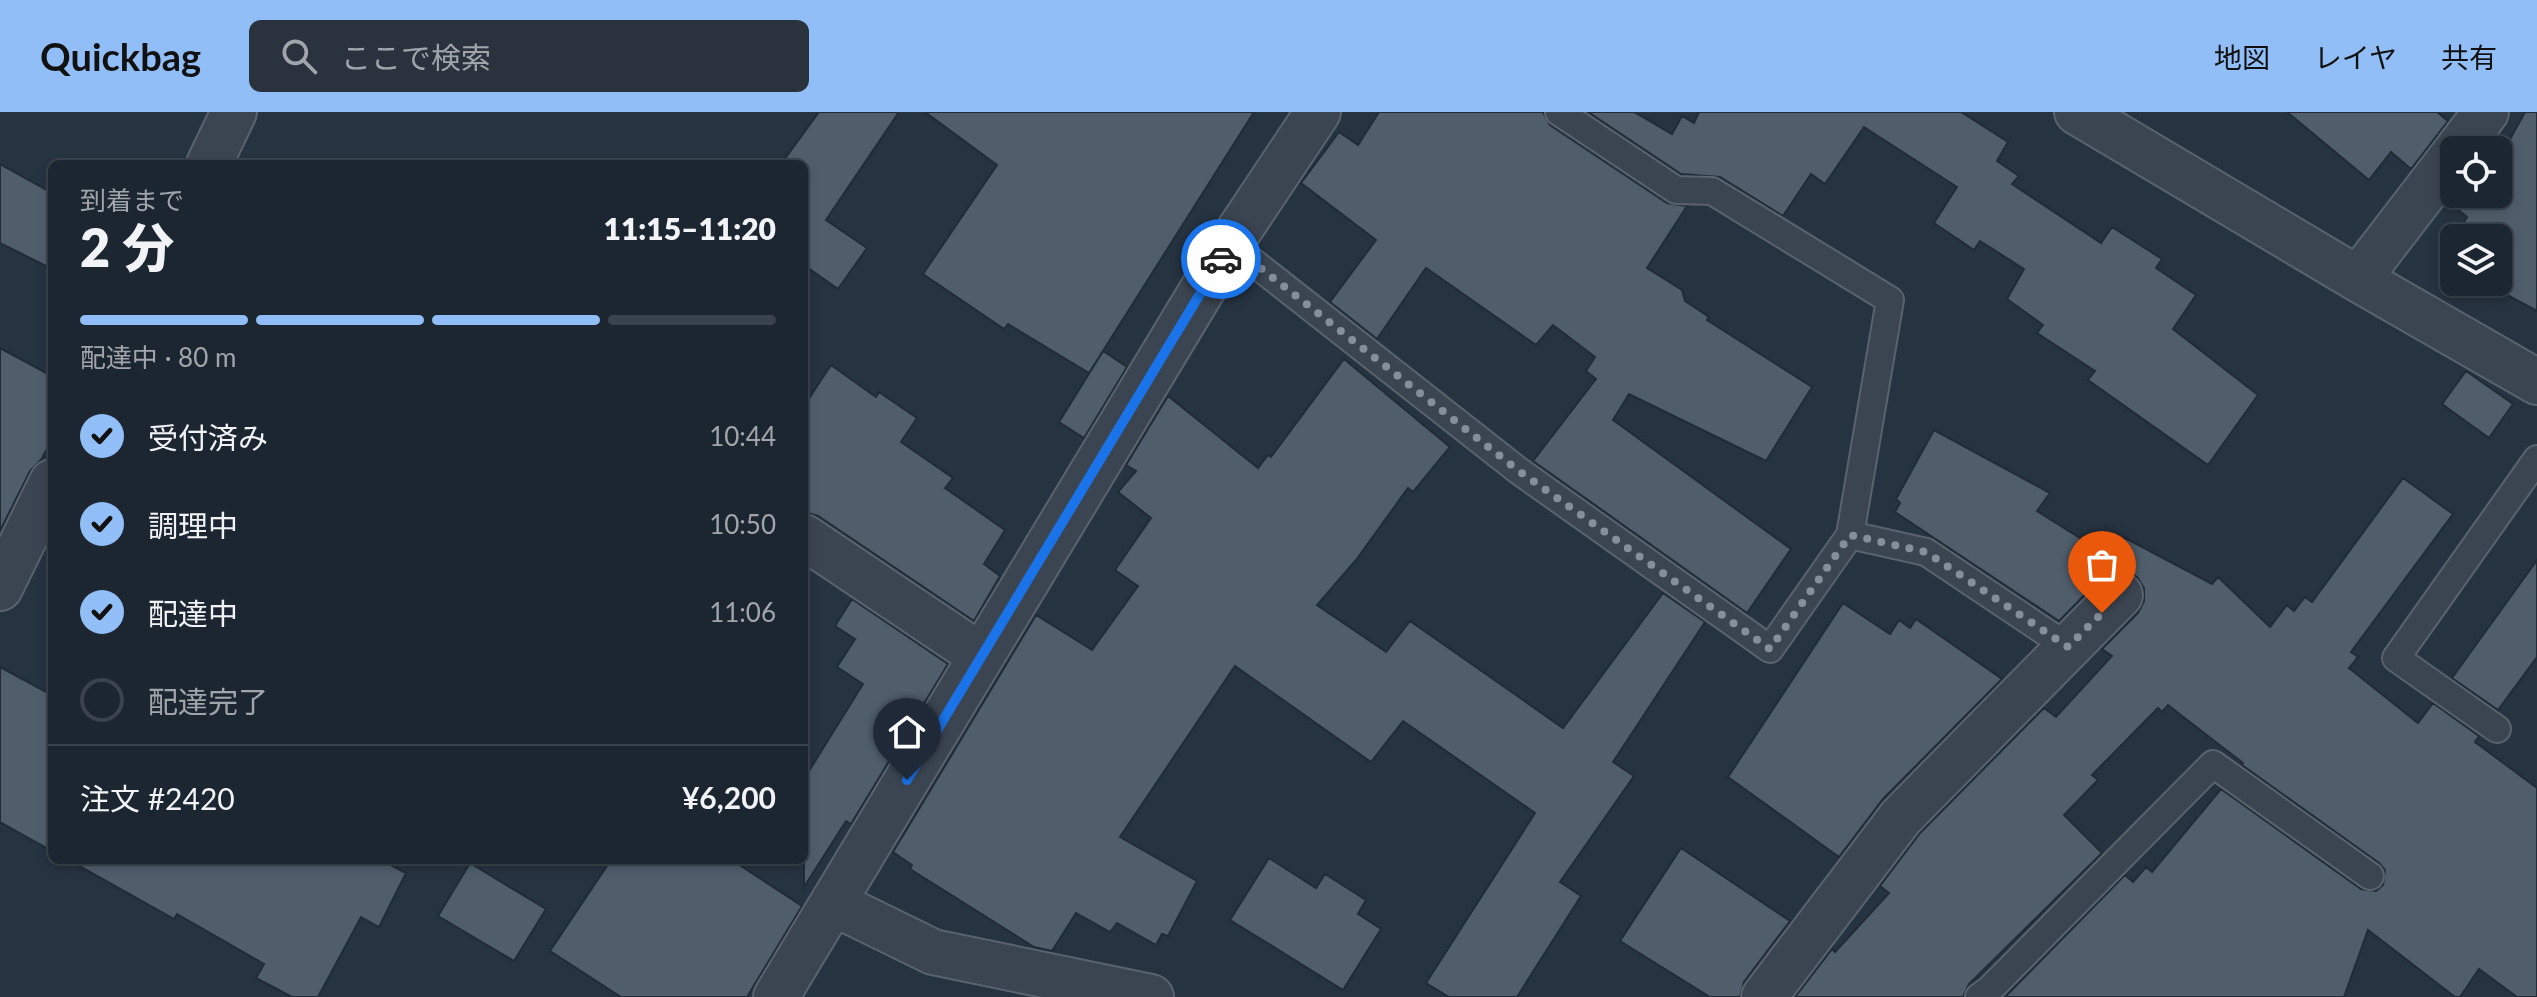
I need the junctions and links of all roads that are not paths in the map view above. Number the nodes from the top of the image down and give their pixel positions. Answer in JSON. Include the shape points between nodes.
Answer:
{"nodes":[{"id":1,"x":1318,"y":112,"type":"edge"},
{"id":2,"x":1559,"y":112,"type":"edge"},
{"id":3,"x":2077,"y":112,"type":"edge"},
{"id":4,"x":2486,"y":112,"type":"edge"},
{"id":5,"x":2130,"y":125,"type":"edge"},
{"id":6,"x":2467,"y":136,"type":"edge"},
{"id":7,"x":2440,"y":172,"type":"edge"},
{"id":8,"x":1230,"y":244,"type":"junction"},
{"id":9,"x":2358,"y":279,"type":"junction"},
{"id":10,"x":2537,"y":382,"type":"edge"},
{"id":11,"x":2537,"y":459,"type":"edge"},
{"id":12,"x":48,"y":490,"type":"edge"},
{"id":13,"x":1850,"y":535,"type":"junction"},
{"id":14,"x":808,"y":540,"type":"edge"},
{"id":15,"x":0,"y":588,"type":"edge"},
{"id":16,"x":2120,"y":595,"type":"dead end"},
{"id":17,"x":2068,"y":647,"type":"junction"},
{"id":18,"x":981,"y":656,"type":"junction"},
{"id":19,"x":2497,"y":729,"type":"dead end"},
{"id":20,"x":2370,"y":876,"type":"dead end"},
{"id":21,"x":833,"y":903,"type":"junction"},
{"id":22,"x":776,"y":997,"type":"edge"},
{"id":23,"x":1151,"y":997,"type":"edge"},
{"id":24,"x":1764,"y":997,"type":"edge"},
{"id":25,"x":1979,"y":997,"type":"edge"}],
"edges":[{"from":1,"to":8,"type":"street"},
{"from":2,"to":13,"type":"lane","via":[[1676,190],[1712,191],[1890,300]]},
{"from":3,"to":5,"type":"street"},
{"from":4,"to":6,"type":"street"},
{"from":5,"to":9,"type":"street"},
{"from":7,"to":9,"type":"street"},
{"from":8,"to":13,"type":"lane","via":[[1519,471],[1770,649]]},
{"from":8,"to":18,"type":"street"},
{"from":9,"to":10,"type":"street"},
{"from":11,"to":19,"type":"lane","via":[[2396,658]]},
{"from":12,"to":15,"type":"street"},
{"from":13,"to":17,"type":"lane","via":[[1926,552]]},
{"from":14,"to":18,"type":"street"},
{"from":16,"to":17,"type":"street"},
{"from":17,"to":24,"type":"street","via":[[1901,817]]},
{"from":18,"to":21,"type":"street"},
{"from":20,"to":25,"type":"lane","via":[[2213,764]]},
{"from":21,"to":22,"type":"street"},
{"from":21,"to":23,"type":"street","via":[[933,952]]}]}
